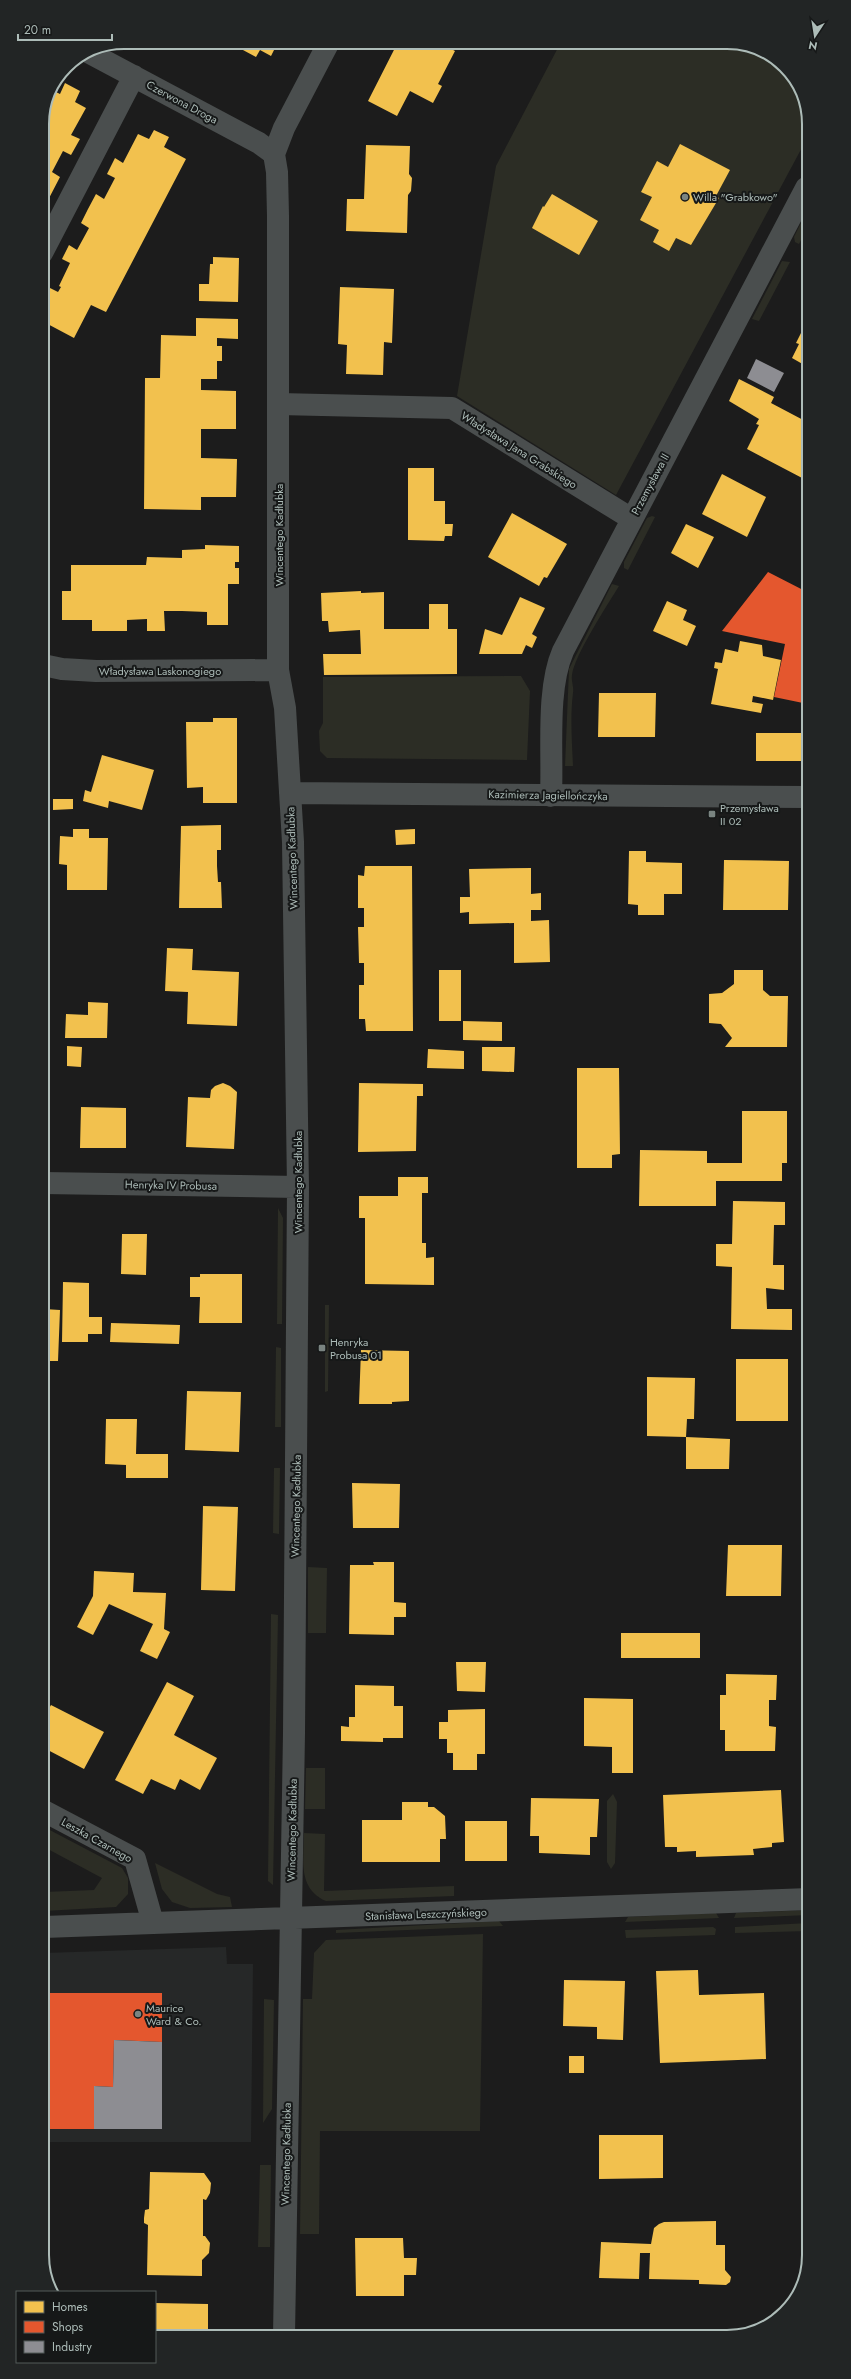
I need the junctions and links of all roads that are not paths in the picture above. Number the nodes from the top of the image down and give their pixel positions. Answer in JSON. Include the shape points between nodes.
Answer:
{"nodes":[{"id":1,"x":325,"y":49,"type":"edge"},
{"id":2,"x":94,"y":55,"type":"edge"},
{"id":3,"x":134,"y":76,"type":"junction"},
{"id":4,"x":274,"y":154,"type":"junction"},
{"id":5,"x":802,"y":196,"type":"edge"},
{"id":6,"x":49,"y":240,"type":"edge"},
{"id":7,"x":279,"y":404,"type":"junction"},
{"id":8,"x":632,"y":519,"type":"junction"},
{"id":9,"x":49,"y":666,"type":"edge"},
{"id":10,"x":278,"y":670,"type":"junction"},
{"id":11,"x":290,"y":793,"type":"junction"},
{"id":12,"x":552,"y":796,"type":"junction"},
{"id":13,"x":802,"y":797,"type":"edge"},
{"id":14,"x":49,"y":1183,"type":"edge"},
{"id":15,"x":298,"y":1187,"type":"junction"},
{"id":16,"x":49,"y":1814,"type":"edge"},
{"id":17,"x":802,"y":1899,"type":"edge"},
{"id":18,"x":289,"y":1919,"type":"junction"},
{"id":19,"x":153,"y":1923,"type":"junction"},
{"id":20,"x":49,"y":1927,"type":"edge"},
{"id":21,"x":284,"y":2330,"type":"edge"}],
"edges":[{"from":1,"to":4,"type":"street","name":"Wincentego Kadłubka","via":[[284,128]]},
{"from":2,"to":3,"type":"street","name":"Czerwona Droga"},
{"from":3,"to":4,"type":"street","name":"Czerwona Droga","via":[[259,143]]},
{"from":3,"to":6,"type":"street"},
{"from":4,"to":7,"type":"street","name":"Wincentego Kadłubka","via":[[277,172]]},
{"from":5,"to":8,"type":"street","name":"Przemysława II"},
{"from":7,"to":8,"type":"street","name":"Władysława Jana Grabskiego","via":[[452,408]]},
{"from":7,"to":10,"type":"street","name":"Wincentego Kadłubka"},
{"from":8,"to":12,"type":"street","name":"Przemysława II","via":[[556,667]]},
{"from":9,"to":10,"type":"street","name":"Władysława Laskonogiego","via":[[96,671]]},
{"from":10,"to":11,"type":"street","name":"Wincentego Kadłubka","via":[[285,708]]},
{"from":11,"to":12,"type":"street","name":"Kazimierza Jagiellończyka"},
{"from":11,"to":15,"type":"street","name":"Wincentego Kadłubka","via":[[293,842]]},
{"from":12,"to":13,"type":"street","name":"Kazimierza Jagiellończyka"},
{"from":14,"to":15,"type":"street","name":"Henryka IV Probusa"},
{"from":15,"to":18,"type":"street","name":"Wincentego Kadłubka","via":[[294,1726]]},
{"from":16,"to":19,"type":"street","name":"Leszka Czarnego","via":[[135,1859]]},
{"from":17,"to":18,"type":"street","name":"Stanisława Leszczyńskiego"},
{"from":18,"to":19,"type":"street","name":"Stanisława Leszczyńskiego"},
{"from":18,"to":21,"type":"street","name":"Wincentego Kadłubka"},
{"from":19,"to":20,"type":"street","name":"Stanisława Leszczyńskiego"}]}
